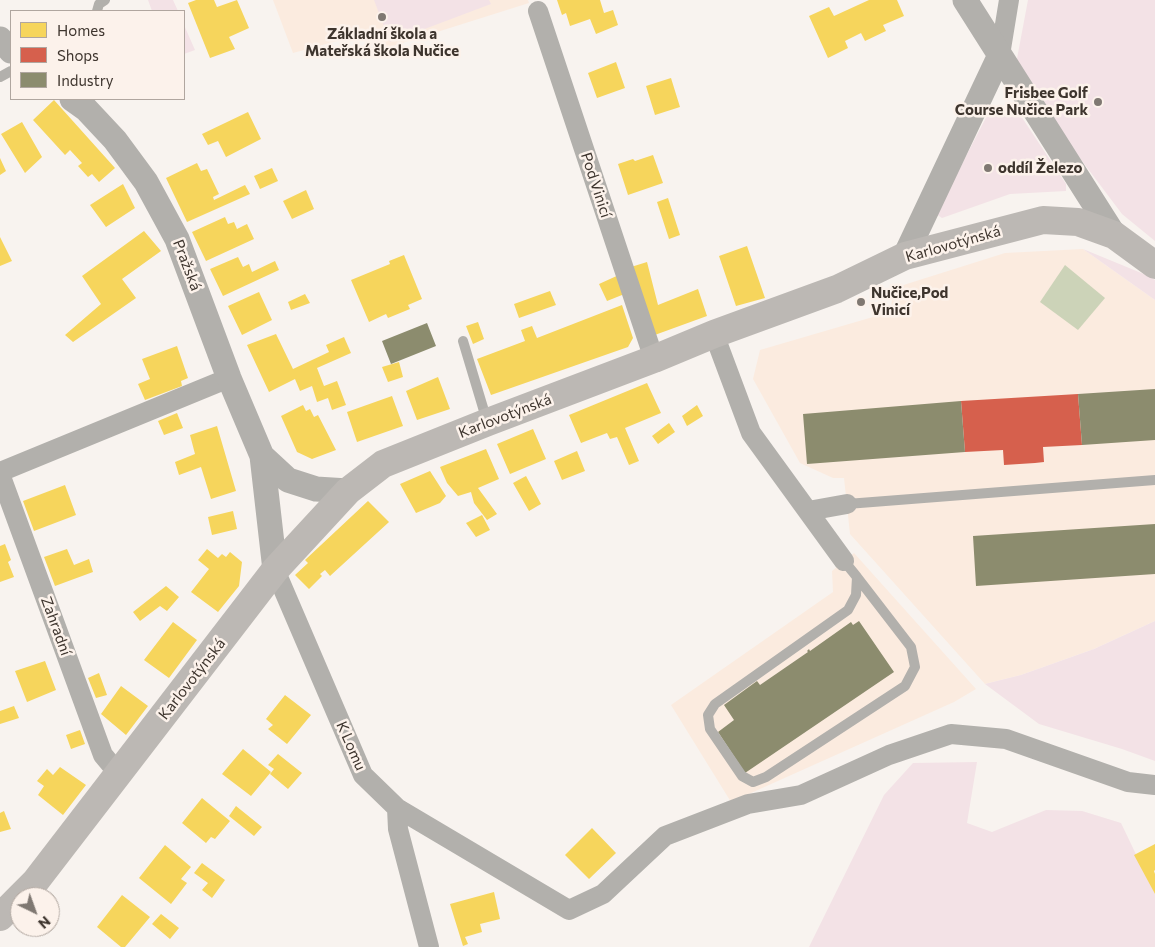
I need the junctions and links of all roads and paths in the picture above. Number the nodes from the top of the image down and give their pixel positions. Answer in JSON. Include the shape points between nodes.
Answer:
{"nodes":[{"id":1,"x":105,"y":0,"type":"edge"},
{"id":2,"x":965,"y":0,"type":"edge"},
{"id":3,"x":1008,"y":0,"type":"edge"},
{"id":4,"x":97,"y":10,"type":"edge"},
{"id":5,"x":538,"y":11,"type":"dead end"},
{"id":6,"x":0,"y":38,"type":"edge"},
{"id":7,"x":10,"y":50,"type":"edge"},
{"id":8,"x":1000,"y":55,"type":"junction"},
{"id":9,"x":73,"y":100,"type":"edge"},
{"id":10,"x":1114,"y":235,"type":"junction"},
{"id":11,"x":906,"y":256,"type":"junction"},
{"id":12,"x":1155,"y":265,"type":"edge"},
{"id":13,"x":714,"y":334,"type":"junction"},
{"id":14,"x":463,"y":342,"type":"dead end"},
{"id":15,"x":654,"y":359,"type":"junction"},
{"id":16,"x":229,"y":378,"type":"junction"},
{"id":17,"x":488,"y":422,"type":"junction"},
{"id":18,"x":262,"y":456,"type":"junction"},
{"id":19,"x":0,"y":473,"type":"edge"},
{"id":20,"x":1155,"y":480,"type":"edge"},
{"id":21,"x":348,"y":491,"type":"junction"},
{"id":22,"x":846,"y":504,"type":"joint"},
{"id":23,"x":808,"y":511,"type":"junction"},
{"id":24,"x":844,"y":561,"type":"joint"},
{"id":25,"x":275,"y":570,"type":"junction"},
{"id":26,"x":857,"y":577,"type":"junction"},
{"id":27,"x":118,"y":773,"type":"junction"},
{"id":28,"x":1155,"y":785,"type":"edge"},
{"id":29,"x":397,"y":808,"type":"junction"},
{"id":30,"x":30,"y":887,"type":"edge"},
{"id":31,"x":10,"y":907,"type":"edge"},
{"id":32,"x":0,"y":917,"type":"edge"},
{"id":33,"x":429,"y":947,"type":"edge"}],
"edges":[{"from":1,"to":4,"type":"lane"},
{"from":2,"to":8,"type":"street"},
{"from":3,"to":8,"type":"street"},
{"from":5,"to":15,"type":"street","name":"Pod Vinicí"},
{"from":6,"to":7,"type":"street"},
{"from":8,"to":10,"type":"street"},
{"from":8,"to":11,"type":"street"},
{"from":9,"to":16,"type":"street","name":"Pražská","via":[[115,140],[146,182],[177,239]]},
{"from":10,"to":11,"type":"main road","name":"Karlovotýnská","via":[[1078,222],[1043,220]]},
{"from":10,"to":12,"type":"main road","name":"Karlovotýnská"},
{"from":11,"to":13,"type":"main road","name":"Karlovotýnská","via":[[837,289]]},
{"from":13,"to":15,"type":"main road","name":"Karlovotýnská"},
{"from":13,"to":23,"type":"street","via":[[750,433]]},
{"from":14,"to":17,"type":"lane"},
{"from":15,"to":17,"type":"main road","name":"Karlovotýnská"},
{"from":16,"to":18,"type":"street","name":"Pražská"},
{"from":16,"to":19,"type":"street","name":"Zahradní"},
{"from":17,"to":21,"type":"main road","name":"Karlovotýnská","via":[[383,464]]},
{"from":18,"to":21,"type":"street","name":"Pražská","via":[[288,480],[316,490]]},
{"from":18,"to":25,"type":"street","name":"Pražská"},
{"from":19,"to":27,"type":"street","name":"Zahradní","via":[[103,754]]},
{"from":20,"to":22,"type":"lane"},
{"from":21,"to":25,"type":"main road","name":"Karlovotýnská"},
{"from":22,"to":23,"type":"street"},
{"from":23,"to":24,"type":"street"},
{"from":24,"to":26,"type":"lane"},
{"from":25,"to":27,"type":"main road","name":"Karlovotýnská"},
{"from":25,"to":29,"type":"street","name":"K Lomu","via":[[363,775]]},
{"from":26,"to":26,"type":"lane","via":[[911,647],[915,667],[905,686],[766,777],[753,782],[742,776],[710,728],[708,716],[715,704],[848,610],[856,595]]},
{"from":27,"to":30,"type":"main road","name":"Karlovotýnská"},
{"from":28,"to":29,"type":"street","name":"K Lomu","via":[[1128,782],[1006,739],[951,734],[889,755],[801,794],[748,804],[665,836],[603,894],[569,910]]},
{"from":29,"to":33,"type":"street","via":[[398,829]]},
{"from":31,"to":32,"type":"main road","name":"Karlovotýnská"}]}
